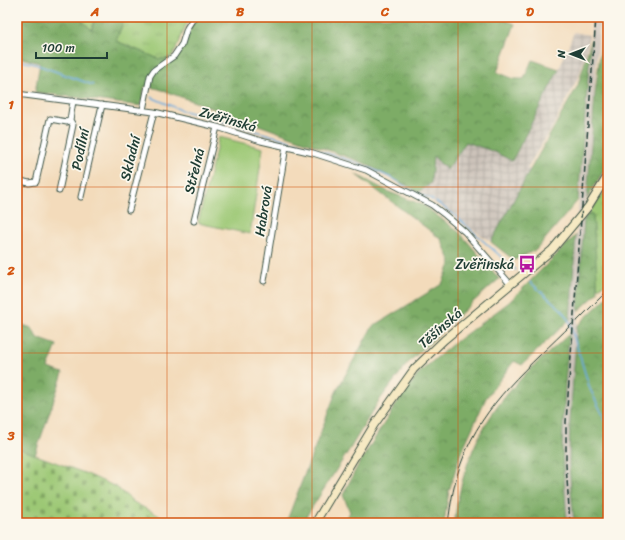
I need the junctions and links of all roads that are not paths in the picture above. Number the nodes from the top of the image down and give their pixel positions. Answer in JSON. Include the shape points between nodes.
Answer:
{"nodes":[{"id":1,"x":194,"y":17,"type":"edge"},
{"id":2,"x":17,"y":94,"type":"edge"},
{"id":3,"x":74,"y":101,"type":"junction"},
{"id":4,"x":102,"y":106,"type":"junction"},
{"id":5,"x":143,"y":110,"type":"junction"},
{"id":6,"x":154,"y":112,"type":"junction"},
{"id":7,"x":70,"y":120,"type":"junction"},
{"id":8,"x":217,"y":127,"type":"junction"},
{"id":9,"x":286,"y":146,"type":"junction"},
{"id":10,"x":608,"y":175,"type":"edge"},
{"id":11,"x":17,"y":180,"type":"edge"},
{"id":12,"x":59,"y":191,"type":"dead end"},
{"id":13,"x":81,"y":197,"type":"dead end"},
{"id":14,"x":129,"y":210,"type":"dead end"},
{"id":15,"x":194,"y":221,"type":"dead end"},
{"id":16,"x":264,"y":280,"type":"dead end"},
{"id":17,"x":511,"y":285,"type":"junction"},
{"id":18,"x":315,"y":523,"type":"edge"}],
"edges":[{"from":1,"to":5,"type":"street","via":[[174,56],[154,70],[150,76]]},
{"from":2,"to":3,"type":"street","name":"Zvěřinská"},
{"from":3,"to":4,"type":"street","name":"Zvěřinská"},
{"from":3,"to":7,"type":"street"},
{"from":4,"to":5,"type":"street","name":"Zvěřinská"},
{"from":4,"to":13,"type":"street","name":"Podílní"},
{"from":5,"to":6,"type":"street","name":"Zvěřinská"},
{"from":6,"to":8,"type":"street","name":"Zvěřinská"},
{"from":6,"to":14,"type":"street","name":"Skladní"},
{"from":7,"to":11,"type":"street","via":[[67,122],[50,119],[36,182]]},
{"from":7,"to":12,"type":"street","via":[[73,125]]},
{"from":8,"to":9,"type":"street","name":"Zvěřinská"},
{"from":8,"to":15,"type":"street","name":"Střelná"},
{"from":9,"to":16,"type":"street","name":"Habrová"},
{"from":9,"to":17,"type":"street","name":"Zvěřinská","via":[[333,158],[366,170],[432,205],[465,232]]},
{"from":10,"to":17,"type":"main road","name":"Těšínská","via":[[570,230],[552,250]]},
{"from":17,"to":18,"type":"main road","name":"Těšínská","via":[[444,340],[414,369],[374,425]]}]}
